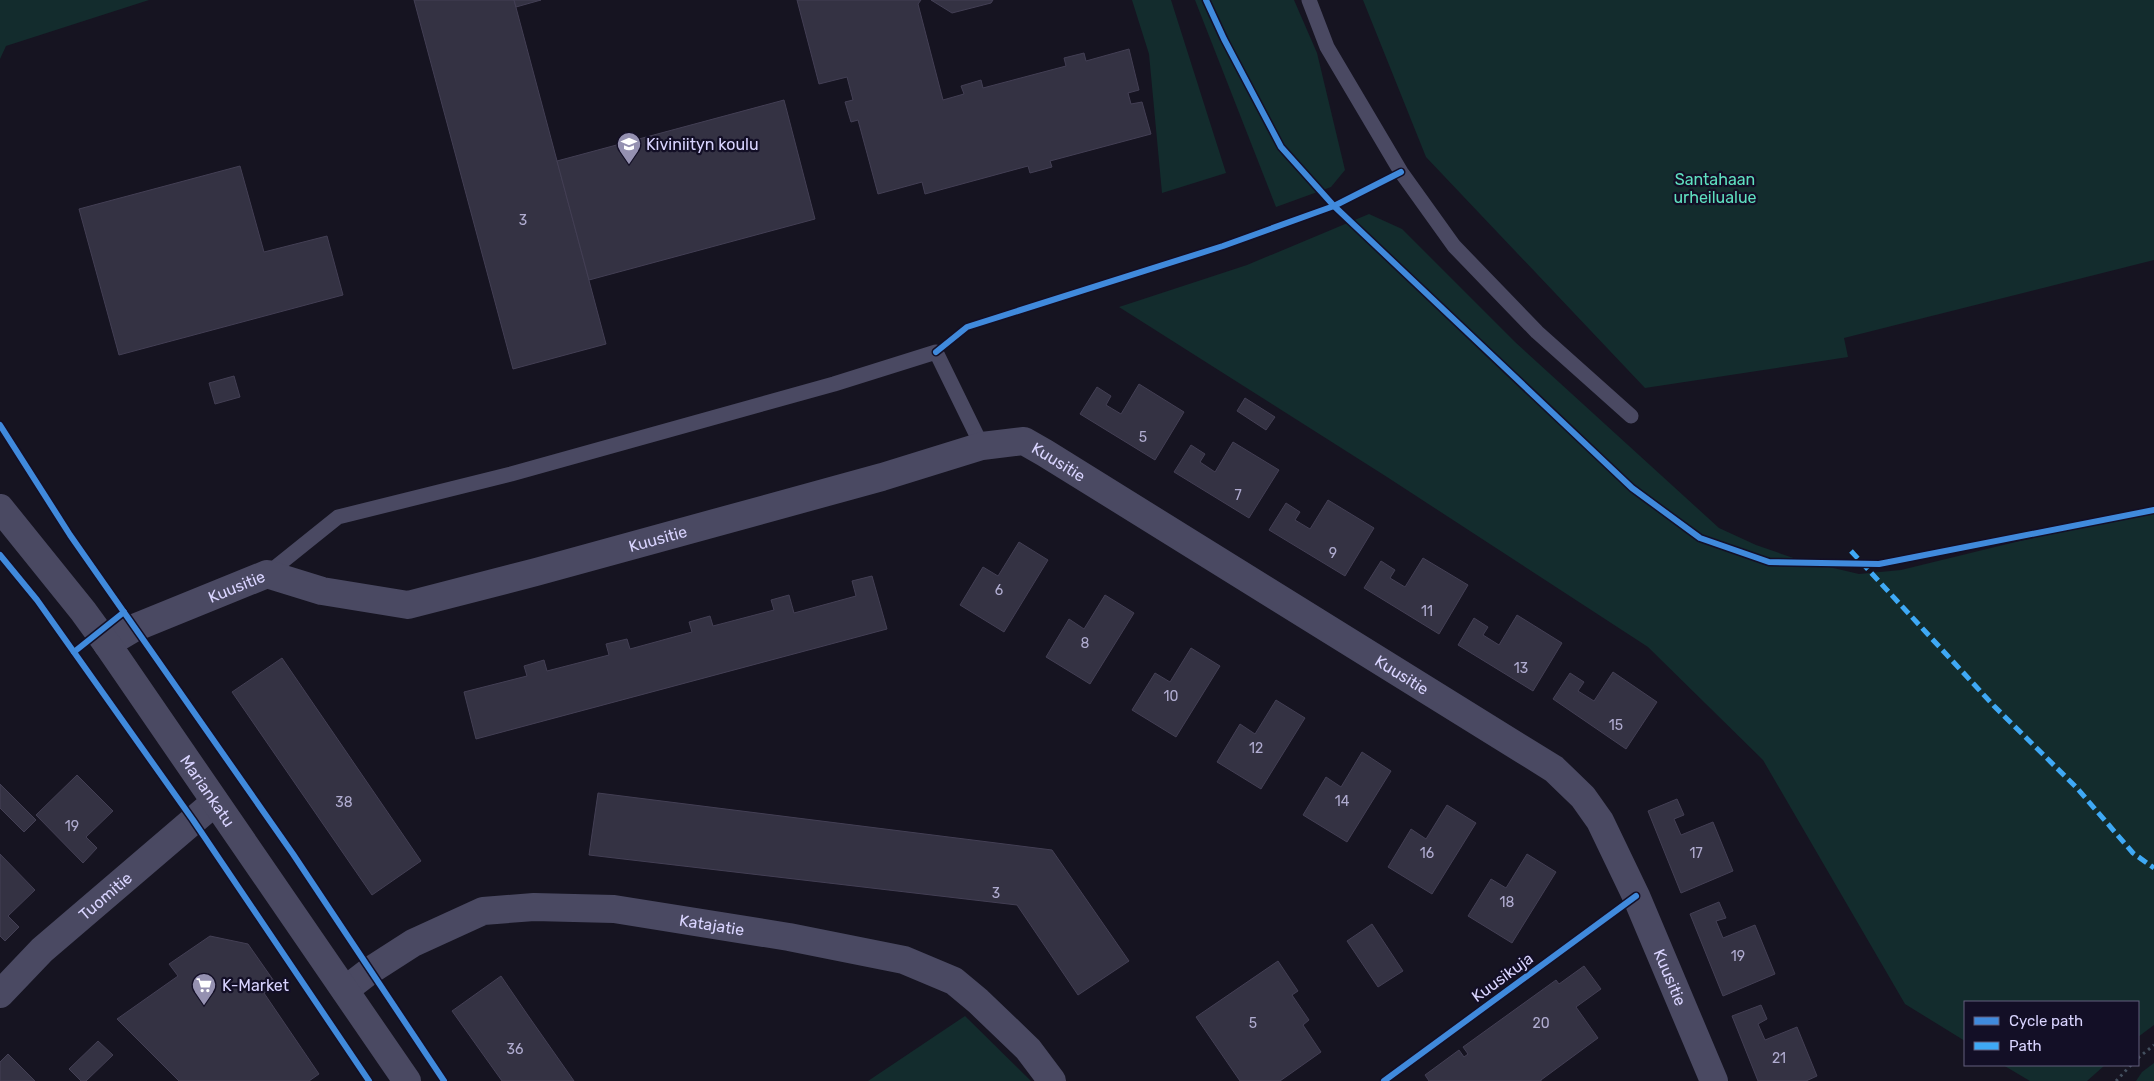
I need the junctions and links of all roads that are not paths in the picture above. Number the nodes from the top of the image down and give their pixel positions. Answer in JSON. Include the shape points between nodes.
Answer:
{"nodes":[{"id":1,"x":1309,"y":0,"type":"edge"},
{"id":2,"x":1631,"y":416,"type":"dead end"},
{"id":3,"x":982,"y":446,"type":"junction"},
{"id":4,"x":0,"y":508,"type":"edge"},
{"id":5,"x":267,"y":574,"type":"junction"},
{"id":6,"x":107,"y":644,"type":"junction"},
{"id":7,"x":215,"y":802,"type":"junction"},
{"id":8,"x":345,"y":990,"type":"junction"},
{"id":9,"x":0,"y":994,"type":"edge"},
{"id":10,"x":406,"y":1081,"type":"edge"},
{"id":11,"x":1052,"y":1081,"type":"edge"},
{"id":12,"x":1714,"y":1081,"type":"edge"}],
"edges":[{"from":1,"to":2,"type":"lane","via":[[1332,56],[1401,172],[1454,246],[1538,332]]},
{"from":3,"to":5,"type":"street","name":"Kuusitie","via":[[863,482],[408,605],[322,591]]},
{"from":3,"to":5,"type":"lane","via":[[936,352],[834,384],[511,474],[338,517]]},
{"from":3,"to":12,"type":"street","name":"Kuusitie","via":[[1024,442],[1045,453],[1554,769],[1583,797],[1600,821],[1636,896]]},
{"from":4,"to":6,"type":"street","name":"Mariankatu"},
{"from":5,"to":6,"type":"street","name":"Kuusitie","via":[[134,628]]},
{"from":6,"to":7,"type":"street","name":"Mariankatu"},
{"from":7,"to":8,"type":"street","name":"Mariankatu"},
{"from":7,"to":9,"type":"street","name":"Tuomitie","via":[[42,950]]},
{"from":8,"to":10,"type":"street","name":"Mariankatu"},
{"from":8,"to":11,"type":"street","name":"Katajatie","via":[[413,943],[483,911],[534,907],[614,910],[789,937],[904,960],[954,980],[1028,1049]]}]}
